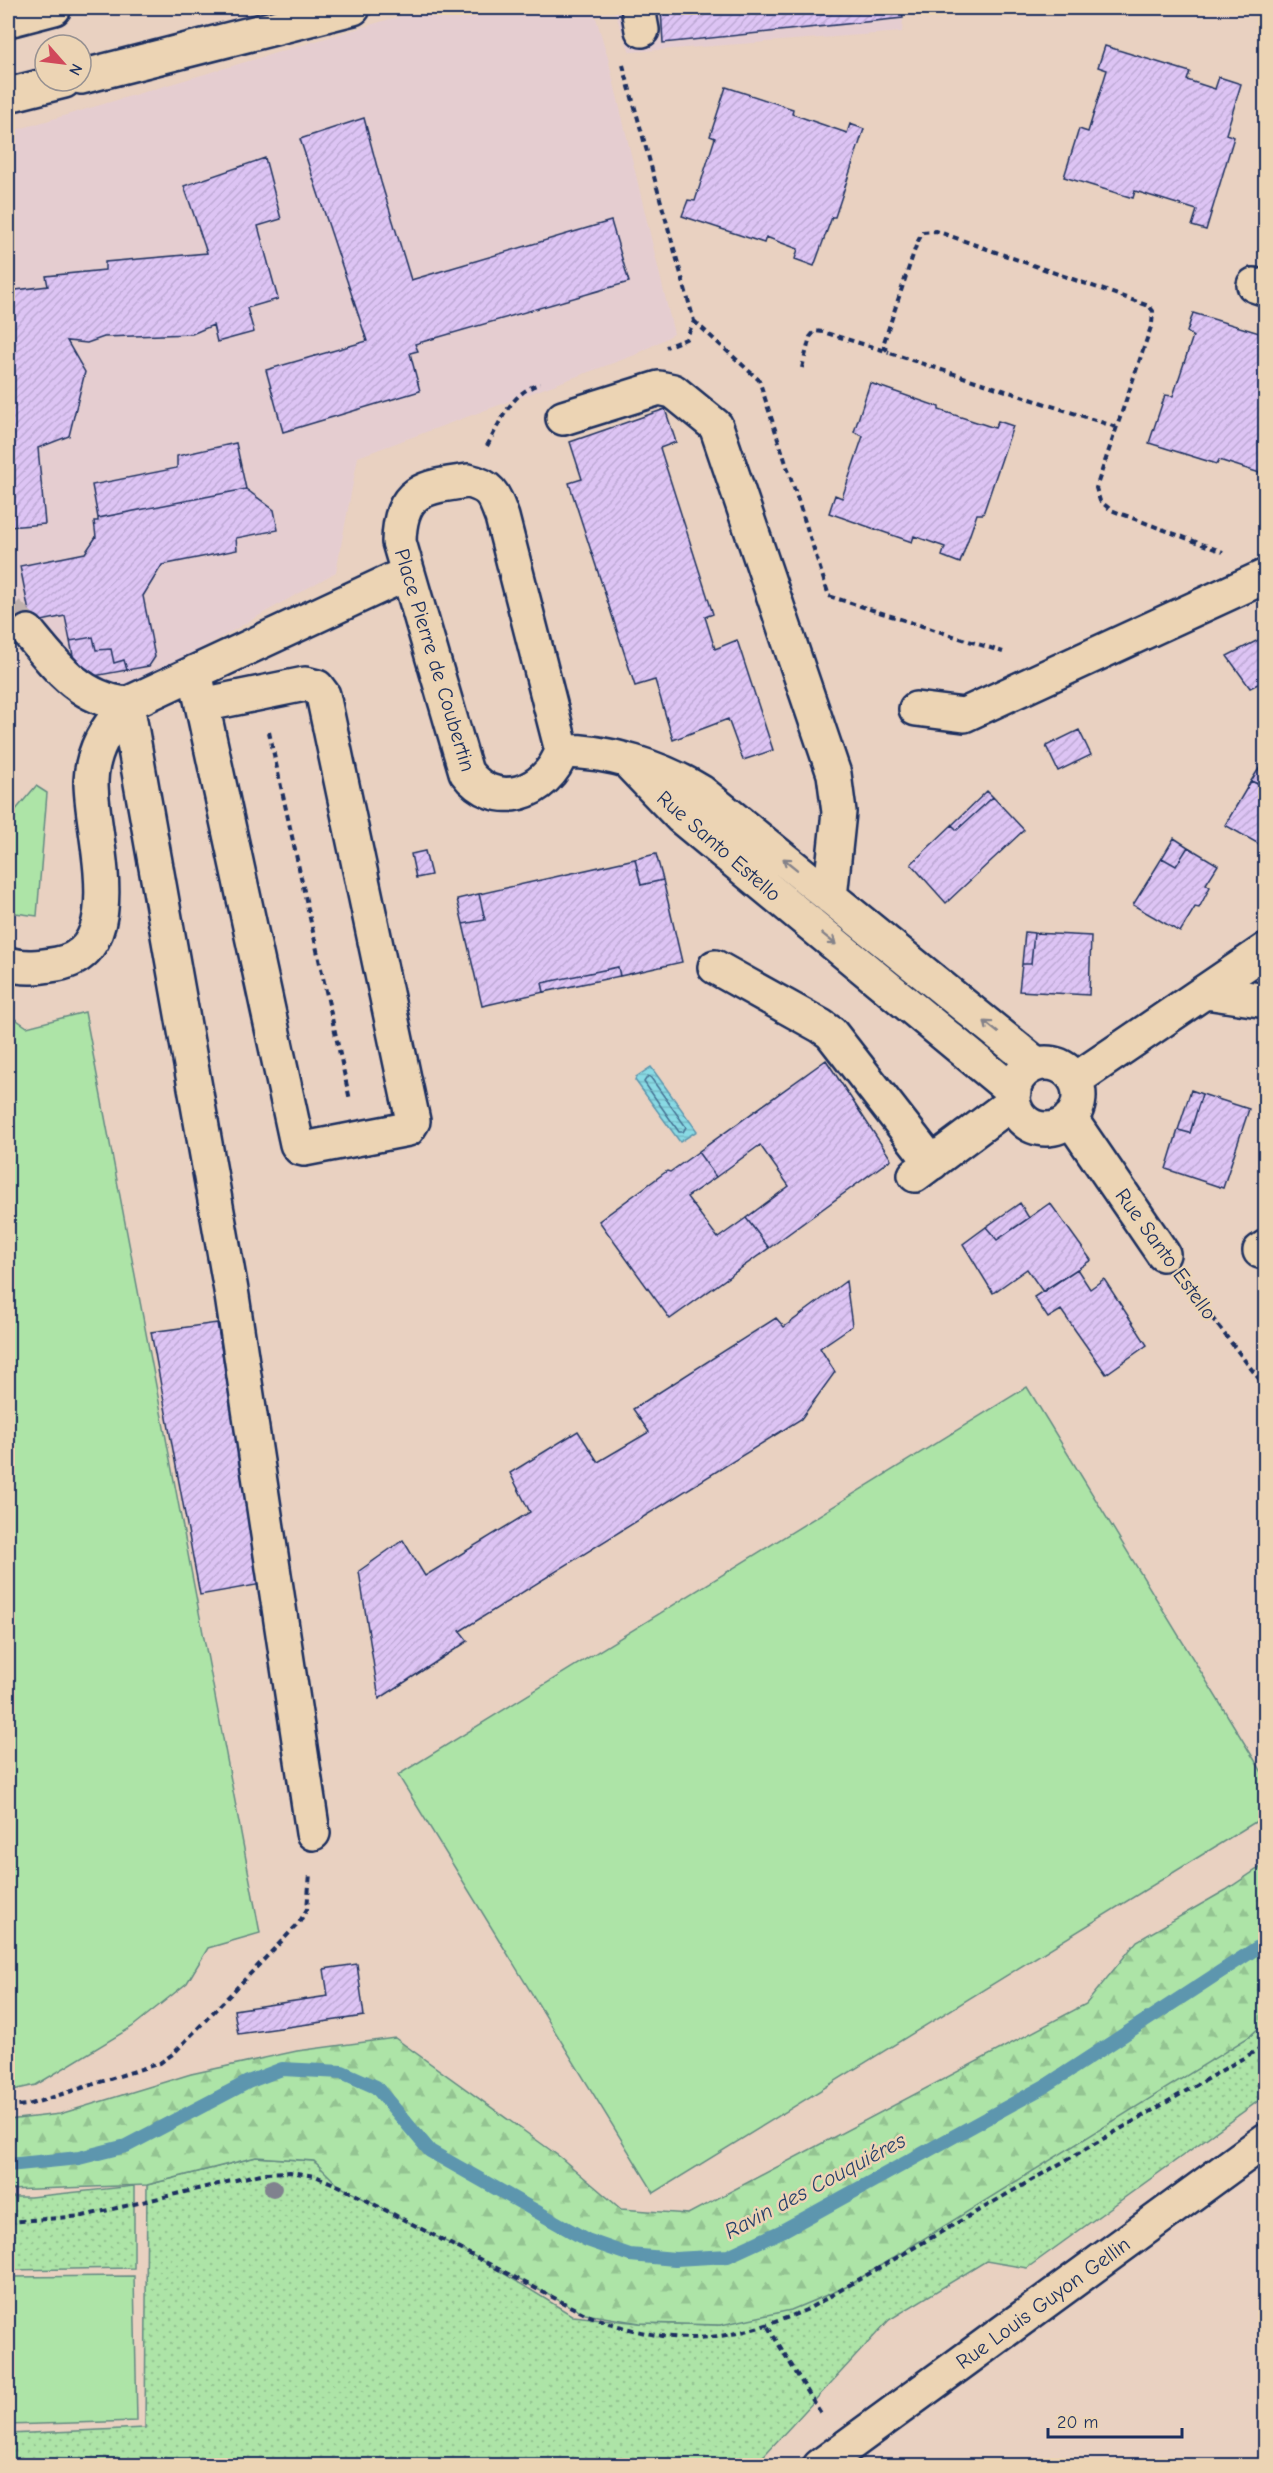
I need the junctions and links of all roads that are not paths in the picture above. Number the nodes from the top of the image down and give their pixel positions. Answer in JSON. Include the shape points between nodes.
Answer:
{"nodes":[{"id":1,"x":54,"y":8,"type":"edge"},
{"id":2,"x":353,"y":8,"type":"edge"},
{"id":3,"x":8,"y":20,"type":"edge"},
{"id":4,"x":93,"y":74,"type":"edge"},
{"id":5,"x":33,"y":89,"type":"edge"},
{"id":6,"x":8,"y":95,"type":"edge"},
{"id":7,"x":563,"y":418,"type":"dead end"},
{"id":8,"x":408,"y":573,"type":"junction"},
{"id":9,"x":1266,"y":576,"type":"edge"},
{"id":10,"x":28,"y":632,"type":"tunnel mouth"},
{"id":11,"x":195,"y":672,"type":"junction"},
{"id":12,"x":127,"y":704,"type":"junction"},
{"id":13,"x":202,"y":705,"type":"junction"},
{"id":14,"x":916,"y":709,"type":"dead end"},
{"id":15,"x":562,"y":751,"type":"junction"},
{"id":16,"x":628,"y":762,"type":"junction"},
{"id":17,"x":830,"y":897,"type":"junction"},
{"id":18,"x":1266,"y":950,"type":"edge"},
{"id":19,"x":8,"y":963,"type":"edge"},
{"id":20,"x":715,"y":967,"type":"dead end"},
{"id":21,"x":1206,"y":992,"type":"junction"},
{"id":22,"x":1266,"y":1001,"type":"edge"},
{"id":23,"x":1036,"y":1064,"type":"junction"},
{"id":24,"x":1075,"y":1080,"type":"junction"},
{"id":25,"x":1013,"y":1097,"type":"junction"},
{"id":26,"x":1070,"y":1118,"type":"junction"},
{"id":27,"x":1163,"y":1254,"type":"road end"},
{"id":28,"x":313,"y":1833,"type":"road end"},
{"id":29,"x":1266,"y":2140,"type":"edge"},
{"id":30,"x":820,"y":2466,"type":"edge"}],
"edges":[{"from":1,"to":3,"type":"street"},
{"from":2,"to":4,"type":"street"},
{"from":5,"to":6,"type":"street"},
{"from":7,"to":17,"type":"street","via":[[659,388],[673,391],[716,426],[834,774],[838,820]]},
{"from":8,"to":11,"type":"street"},
{"from":8,"to":15,"type":"street","name":"Place Pierre de Coubertin","via":[[466,772],[473,782],[502,794],[536,787],[557,765]]},
{"from":8,"to":15,"type":"street","name":"Place Pierre de Coubertin","via":[[399,542],[399,525],[410,498],[431,486],[468,481],[482,484],[494,495]]},
{"from":9,"to":14,"type":"street","via":[[964,715]]},
{"from":10,"to":12,"type":"street","via":[[73,683],[111,703]]},
{"from":11,"to":12,"type":"street"},
{"from":11,"to":13,"type":"street"},
{"from":12,"to":19,"type":"street","via":[[111,722],[95,756],[92,782],[102,897],[93,940],[79,955],[63,963],[37,968]]},
{"from":12,"to":28,"type":"street","via":[[232,1296]]},
{"from":13,"to":13,"type":"street","via":[[297,1144],[304,1149],[408,1129],[413,1121],[323,695],[311,684]]},
{"from":15,"to":16,"type":"street","via":[[587,751]]},
{"from":17,"to":16,"type":"street","name":"Rue Santo Estello","one_way":true,"via":[[700,792],[678,778]]},
{"from":16,"to":25,"type":"street","name":"Rue Santo Estello","one_way":true,"via":[[681,817]]},
{"from":23,"to":17,"type":"street","name":"Rue Santo Estello","one_way":true},
{"from":18,"to":21,"type":"street"},
{"from":20,"to":25,"type":"street","via":[[831,1033],[923,1169]]},
{"from":21,"to":22,"type":"street"},
{"from":21,"to":24,"type":"street"},
{"from":23,"to":24,"type":"street","via":[[1058,1065]]},
{"from":23,"to":25,"type":"street","via":[[1020,1075]]},
{"from":24,"to":26,"type":"street","via":[[1079,1100]]},
{"from":25,"to":26,"type":"street","via":[[1023,1120],[1042,1129]]},
{"from":26,"to":27,"type":"street","name":"Rue Santo Estello"},
{"from":29,"to":30,"type":"street","name":"Rue Louis Guyon Gellin"}]}
